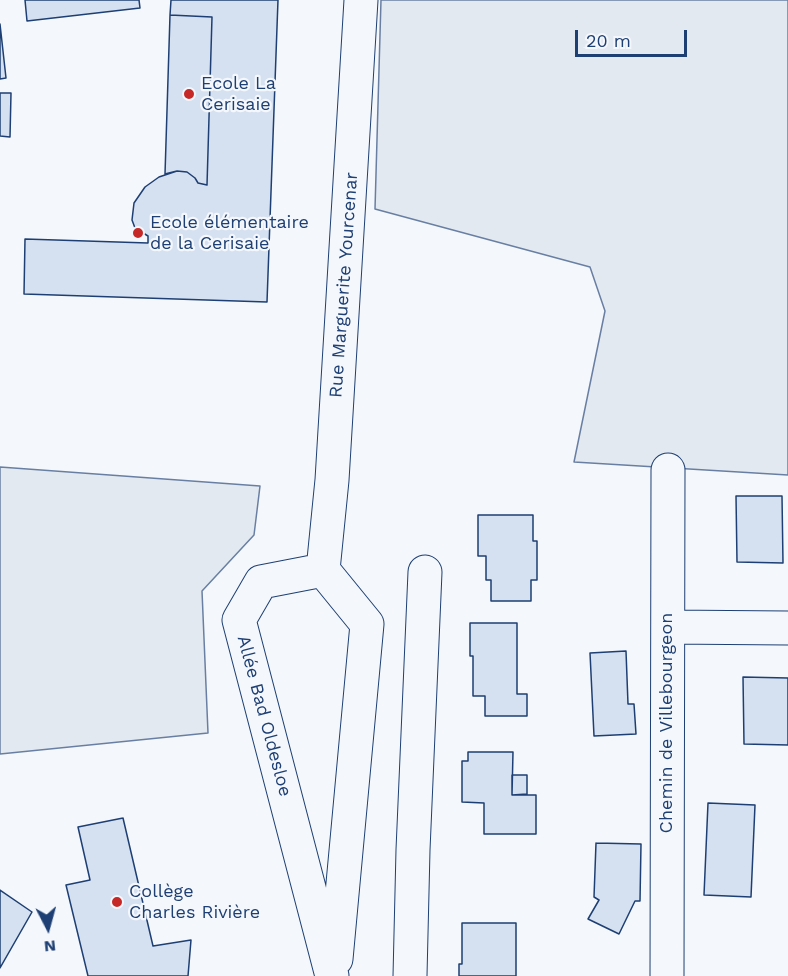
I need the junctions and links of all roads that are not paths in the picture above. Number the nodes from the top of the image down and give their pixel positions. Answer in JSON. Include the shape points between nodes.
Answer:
{"nodes":[{"id":1,"x":362,"y":0,"type":"edge"},
{"id":2,"x":668,"y":470,"type":"dead end"},
{"id":3,"x":323,"y":570,"type":"junction"},
{"id":4,"x":425,"y":572,"type":"dead end"},
{"id":5,"x":668,"y":627,"type":"junction"},
{"id":6,"x":788,"y":628,"type":"edge"},
{"id":7,"x":333,"y":976,"type":"edge"},
{"id":8,"x":410,"y":976,"type":"edge"},
{"id":9,"x":667,"y":976,"type":"edge"}],
"edges":[{"from":1,"to":3,"type":"street","name":"Rue Marguerite Yourcenar"},
{"from":2,"to":5,"type":"street","name":"Chemin de Villebourgeon"},
{"from":3,"to":7,"type":"street","name":"Allée Bad Oldesloe","via":[[367,624]]},
{"from":3,"to":7,"type":"street","name":"Allée Bad Oldesloe","via":[[261,582],[240,620]]},
{"from":4,"to":8,"type":"street"},
{"from":5,"to":6,"type":"street"},
{"from":5,"to":9,"type":"street","name":"Chemin de Villebourgeon"}]}
